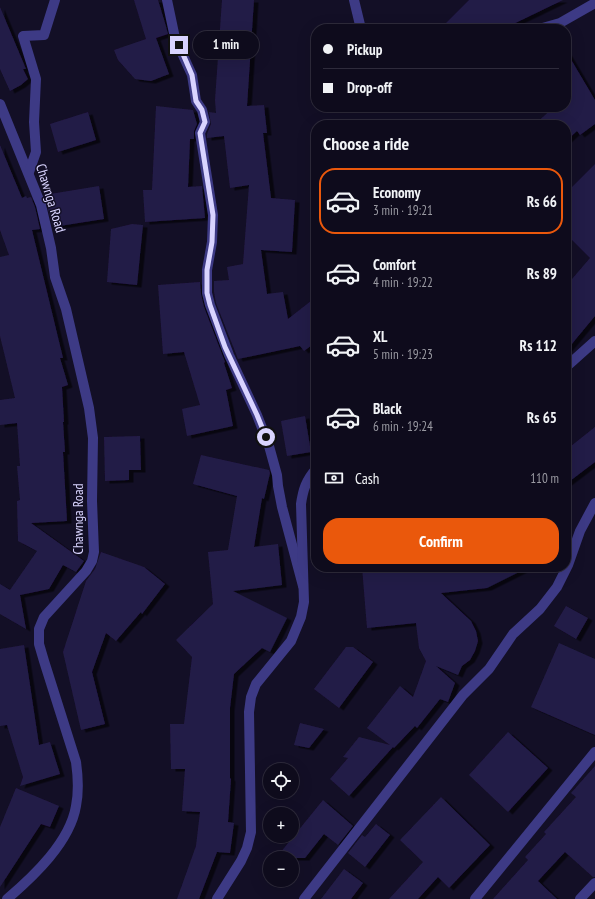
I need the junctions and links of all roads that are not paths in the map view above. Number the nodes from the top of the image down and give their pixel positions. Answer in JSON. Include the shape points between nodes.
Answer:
{"nodes":[{"id":1,"x":55,"y":0,"type":"edge"},
{"id":2,"x":167,"y":0,"type":"edge"},
{"id":3,"x":354,"y":0,"type":"edge"},
{"id":4,"x":595,"y":3,"type":"edge"},
{"id":5,"x":360,"y":24,"type":"edge"},
{"id":6,"x":556,"y":24,"type":"edge"},
{"id":7,"x":0,"y":104,"type":"edge"},
{"id":8,"x":29,"y":172,"type":"junction"},
{"id":9,"x":595,"y":341,"type":"edge"},
{"id":10,"x":571,"y":363,"type":"edge"},
{"id":11,"x":311,"y":475,"type":"edge"},
{"id":12,"x":595,"y":503,"type":"edge"},
{"id":13,"x":571,"y":556,"type":"edge"},
{"id":14,"x":565,"y":572,"type":"edge"},
{"id":15,"x":303,"y":586,"type":"junction"},
{"id":16,"x":595,"y":752,"type":"edge"},
{"id":17,"x":595,"y":883,"type":"edge"},
{"id":18,"x":7,"y":899,"type":"edge"},
{"id":19,"x":217,"y":899,"type":"edge"},
{"id":20,"x":304,"y":899,"type":"edge"},
{"id":21,"x":474,"y":899,"type":"edge"},
{"id":22,"x":580,"y":899,"type":"edge"}],
"edges":[{"from":1,"to":8,"type":"street","via":[[44,35],[23,36],[36,79],[36,152]]},
{"from":2,"to":15,"type":"street","via":[[175,38],[192,75],[196,101],[205,122],[200,133],[213,215],[207,293],[226,350],[269,446]]},
{"from":3,"to":5,"type":"street"},
{"from":4,"to":6,"type":"street"},
{"from":7,"to":8,"type":"street","name":"Chawnga Road"},
{"from":8,"to":18,"type":"street","name":"Chawnga Road","via":[[45,219],[55,277],[66,309],[88,408],[93,438],[94,552],[92,562],[86,571],[44,617],[40,629],[39,644],[76,762],[76,806],[64,837],[39,869]]},
{"from":9,"to":10,"type":"street"},
{"from":11,"to":15,"type":"street","via":[[303,490],[301,504]]},
{"from":12,"to":13,"type":"street"},
{"from":14,"to":20,"type":"street","via":[[549,598],[513,634],[489,669],[463,695]]},
{"from":15,"to":19,"type":"street","via":[[304,602],[297,629],[256,684],[251,698],[251,832],[241,861]]},
{"from":16,"to":21,"type":"street"},
{"from":17,"to":22,"type":"street"}]}
